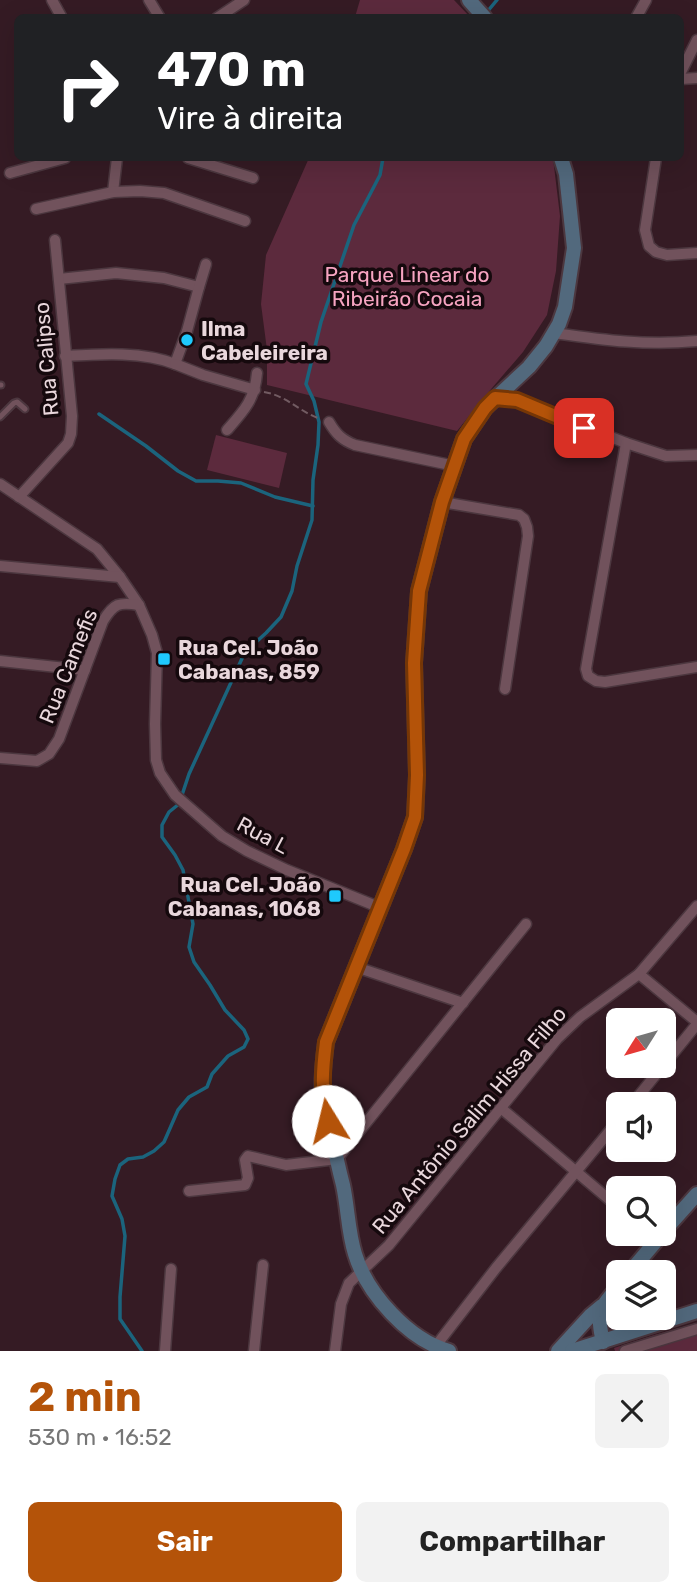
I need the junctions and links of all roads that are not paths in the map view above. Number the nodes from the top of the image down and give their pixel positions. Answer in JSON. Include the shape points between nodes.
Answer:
{"nodes":[{"id":1,"x":244,"y":0,"type":"edge"},
{"id":2,"x":223,"y":14,"type":"edge"},
{"id":3,"x":697,"y":40,"type":"edge"},
{"id":4,"x":684,"y":66,"type":"edge"},
{"id":5,"x":54,"y":161,"type":"edge"},
{"id":6,"x":117,"y":161,"type":"edge"},
{"id":7,"x":198,"y":161,"type":"edge"},
{"id":8,"x":562,"y":161,"type":"edge"},
{"id":9,"x":656,"y":161,"type":"edge"},
{"id":10,"x":10,"y":173,"type":"dead end"},
{"id":11,"x":253,"y":178,"type":"dead end"},
{"id":12,"x":113,"y":191,"type":"junction"},
{"id":13,"x":36,"y":209,"type":"dead end"},
{"id":14,"x":245,"y":221,"type":"dead end"},
{"id":15,"x":55,"y":240,"type":"dead end"},
{"id":16,"x":697,"y":253,"type":"edge"},
{"id":17,"x":206,"y":264,"type":"dead end"},
{"id":18,"x":59,"y":279,"type":"junction"},
{"id":19,"x":199,"y":286,"type":"junction"},
{"id":20,"x":554,"y":333,"type":"junction"},
{"id":21,"x":697,"y":341,"type":"edge"},
{"id":22,"x":65,"y":356,"type":"junction"},
{"id":23,"x":175,"y":364,"type":"junction"},
{"id":24,"x":257,"y":373,"type":"dead end"},
{"id":25,"x":510,"y":383,"type":"junction"},
{"id":26,"x":255,"y":390,"type":"junction"},
{"id":27,"x":495,"y":398,"type":"junction"},
{"id":28,"x":517,"y":400,"type":"junction"},
{"id":29,"x":25,"y":408,"type":"dead end"},
{"id":30,"x":0,"y":417,"type":"edge"},
{"id":31,"x":328,"y":422,"type":"road end"},
{"id":32,"x":227,"y":429,"type":"dead end"},
{"id":33,"x":626,"y":443,"type":"junction"},
{"id":34,"x":697,"y":455,"type":"edge"},
{"id":35,"x":455,"y":466,"type":"junction"},
{"id":36,"x":0,"y":484,"type":"edge"},
{"id":37,"x":19,"y":497,"type":"junction"},
{"id":38,"x":442,"y":502,"type":"junction"},
{"id":39,"x":0,"y":566,"type":"edge"},
{"id":40,"x":120,"y":577,"type":"junction"},
{"id":41,"x":139,"y":605,"type":"junction"},
{"id":42,"x":0,"y":661,"type":"edge"},
{"id":43,"x":697,"y":667,"type":"edge"},
{"id":44,"x":85,"y":670,"type":"junction"},
{"id":45,"x":505,"y":689,"type":"dead end"},
{"id":46,"x":0,"y":758,"type":"edge"},
{"id":47,"x":697,"y":906,"type":"edge"},
{"id":48,"x":381,"y":908,"type":"junction"},
{"id":49,"x":526,"y":924,"type":"dead end"},
{"id":50,"x":356,"y":967,"type":"junction"},
{"id":51,"x":639,"y":974,"type":"junction"},
{"id":52,"x":463,"y":1003,"type":"junction"},
{"id":53,"x":697,"y":1023,"type":"edge"},
{"id":54,"x":642,"y":1092,"type":"edge"},
{"id":55,"x":502,"y":1109,"type":"junction"},
{"id":56,"x":606,"y":1136,"type":"edge"},
{"id":57,"x":337,"y":1159,"type":"junction"},
{"id":58,"x":577,"y":1171,"type":"junction"},
{"id":59,"x":189,"y":1191,"type":"dead end"},
{"id":60,"x":697,"y":1194,"type":"edge"},
{"id":61,"x":606,"y":1196,"type":"edge"},
{"id":62,"x":676,"y":1216,"type":"edge"},
{"id":63,"x":650,"y":1246,"type":"edge"},
{"id":64,"x":639,"y":1260,"type":"edge"},
{"id":65,"x":264,"y":1265,"type":"dead end"},
{"id":66,"x":171,"y":1269,"type":"dead end"},
{"id":67,"x":361,"y":1272,"type":"junction"},
{"id":68,"x":606,"y":1301,"type":"edge"},
{"id":69,"x":602,"y":1306,"type":"junction"},
{"id":70,"x":697,"y":1311,"type":"edge"},
{"id":71,"x":697,"y":1329,"type":"edge"},
{"id":72,"x":604,"y":1346,"type":"edge"},
{"id":73,"x":442,"y":1349,"type":"edge"},
{"id":74,"x":165,"y":1351,"type":"edge"},
{"id":75,"x":254,"y":1351,"type":"edge"},
{"id":76,"x":335,"y":1351,"type":"edge"},
{"id":77,"x":558,"y":1351,"type":"edge"},
{"id":78,"x":572,"y":1351,"type":"edge"},
{"id":79,"x":625,"y":1351,"type":"edge"}],
"edges":[{"from":1,"to":2,"type":"street"},
{"from":3,"to":4,"type":"street"},
{"from":5,"to":10,"type":"street"},
{"from":6,"to":12,"type":"street"},
{"from":7,"to":11,"type":"street"},
{"from":8,"to":20,"type":"main road","via":[[574,248],[565,307]]},
{"from":9,"to":16,"type":"street","via":[[645,229],[649,246],[667,255]]},
{"from":12,"to":13,"type":"street"},
{"from":12,"to":14,"type":"street","via":[[164,193]]},
{"from":15,"to":18,"type":"street","name":"Rua Calipso"},
{"from":17,"to":19,"type":"street"},
{"from":18,"to":19,"type":"street","via":[[116,273]]},
{"from":18,"to":22,"type":"street","name":"Rua Calipso"},
{"from":19,"to":23,"type":"street"},
{"from":20,"to":21,"type":"street","via":[[634,344]]},
{"from":20,"to":25,"type":"main road"},
{"from":22,"to":23,"type":"street","via":[[144,357]]},
{"from":22,"to":37,"type":"street","name":"Rua Calipso","via":[[70,439]]},
{"from":23,"to":26,"type":"street"},
{"from":24,"to":26,"type":"street"},
{"from":25,"to":27,"type":"main road"},
{"from":25,"to":28,"type":"street"},
{"from":26,"to":32,"type":"street"},
{"from":27,"to":28,"type":"street"},
{"from":27,"to":35,"type":"main road","via":[[464,439]]},
{"from":28,"to":33,"type":"street"},
{"from":29,"to":30,"type":"lane","via":[[13,403]]},
{"from":31,"to":35,"type":"street","via":[[344,441],[355,445]]},
{"from":33,"to":34,"type":"street","via":[[666,456]]},
{"from":33,"to":43,"type":"street","via":[[587,657],[588,676],[605,682]]},
{"from":35,"to":38,"type":"main road"},
{"from":36,"to":37,"type":"street","name":"Rua L"},
{"from":37,"to":40,"type":"street","name":"Rua L","via":[[97,549]]},
{"from":38,"to":45,"type":"street","via":[[519,515],[527,527]]},
{"from":38,"to":48,"type":"main road","via":[[419,591],[414,663],[415,817]]},
{"from":39,"to":40,"type":"street"},
{"from":40,"to":41,"type":"street","name":"Rua L"},
{"from":41,"to":44,"type":"street","name":"Rua Camefis","via":[[124,603],[109,610]]},
{"from":41,"to":48,"type":"street","name":"Rua L","via":[[157,653],[156,760],[176,795],[222,836],[247,851]]},
{"from":42,"to":44,"type":"street"},
{"from":44,"to":46,"type":"street","name":"Rua Camefis","via":[[49,754],[37,761]]},
{"from":47,"to":51,"type":"street","name":"Rua Antônio Salim Hissa Filho"},
{"from":48,"to":50,"type":"main road"},
{"from":49,"to":52,"type":"street"},
{"from":50,"to":52,"type":"street"},
{"from":50,"to":57,"type":"main road","via":[[326,1042],[323,1072],[323,1097]]},
{"from":51,"to":53,"type":"street"},
{"from":51,"to":55,"type":"street","name":"Rua Antônio Salim Hissa Filho","via":[[557,1039]]},
{"from":52,"to":57,"type":"street"},
{"from":53,"to":54,"type":"street"},
{"from":55,"to":58,"type":"street"},
{"from":55,"to":67,"type":"street","name":"Rua Antônio Salim Hissa Filho","via":[[389,1245]]},
{"from":56,"to":58,"type":"street"},
{"from":57,"to":59,"type":"street","via":[[286,1165],[248,1156],[248,1178],[242,1187]]},
{"from":57,"to":67,"type":"main road"},
{"from":58,"to":61,"type":"street"},
{"from":58,"to":73,"type":"street","via":[[496,1268]]},
{"from":60,"to":62,"type":"main road"},
{"from":63,"to":64,"type":"main road"},
{"from":65,"to":75,"type":"street"},
{"from":66,"to":74,"type":"street"},
{"from":67,"to":73,"type":"main road","via":[[407,1329]]},
{"from":67,"to":76,"type":"street","name":"Rua Antônio Salim Hissa Filho","via":[[349,1283],[341,1304]]},
{"from":68,"to":69,"type":"main road"},
{"from":69,"to":72,"type":"main road"},
{"from":69,"to":77,"type":"main road"},
{"from":70,"to":72,"type":"main road"},
{"from":71,"to":79,"type":"street"},
{"from":72,"to":78,"type":"main road"}]}
